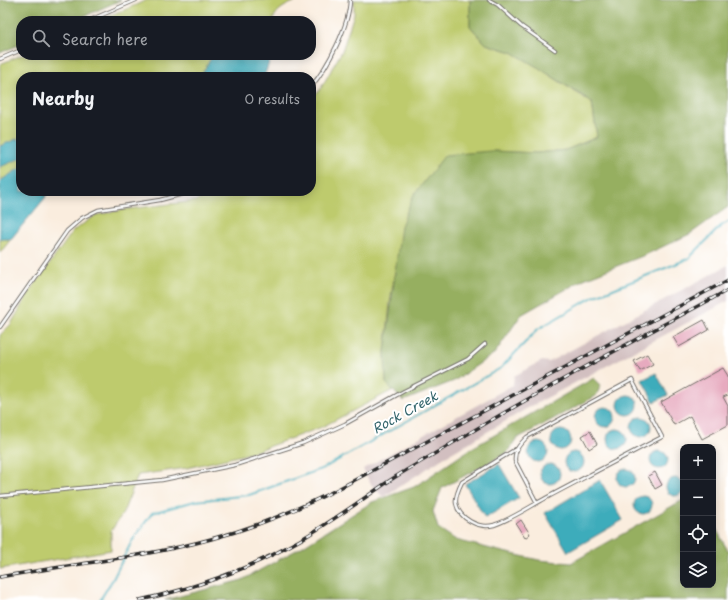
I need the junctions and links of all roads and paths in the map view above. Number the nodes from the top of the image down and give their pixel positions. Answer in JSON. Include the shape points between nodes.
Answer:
{"nodes":[{"id":1,"x":136,"y":0,"type":"edge"},
{"id":2,"x":350,"y":0,"type":"edge"},
{"id":3,"x":489,"y":0,"type":"edge"},
{"id":4,"x":99,"y":16,"type":"edge"},
{"id":5,"x":555,"y":50,"type":"dead end"},
{"id":6,"x":16,"y":52,"type":"edge"},
{"id":7,"x":0,"y":59,"type":"edge"},
{"id":8,"x":316,"y":81,"type":"edge"},
{"id":9,"x":175,"y":196,"type":"edge"},
{"id":10,"x":0,"y":327,"type":"edge"},
{"id":11,"x":485,"y":344,"type":"dead end"},
{"id":12,"x":516,"y":449,"type":"junction"},
{"id":13,"x":0,"y":496,"type":"edge"},
{"id":14,"x":537,"y":503,"type":"junction"}],
"edges":[{"from":1,"to":4,"type":"lane"},
{"from":2,"to":8,"type":"lane","via":[[350,10],[337,45]]},
{"from":3,"to":5,"type":"lane"},
{"from":6,"to":7,"type":"lane"},
{"from":9,"to":10,"type":"lane","via":[[98,210],[82,218],[67,231]]},
{"from":11,"to":13,"type":"lane","via":[[468,359],[346,424],[303,443],[235,465],[162,480]]},
{"from":12,"to":14,"type":"lane","via":[[515,461]]},
{"from":12,"to":14,"type":"lane","via":[[462,482],[456,502],[461,514],[471,522],[483,525],[494,525]]},
{"from":12,"to":14,"type":"lane","via":[[527,437],[632,380],[662,437]]}]}
